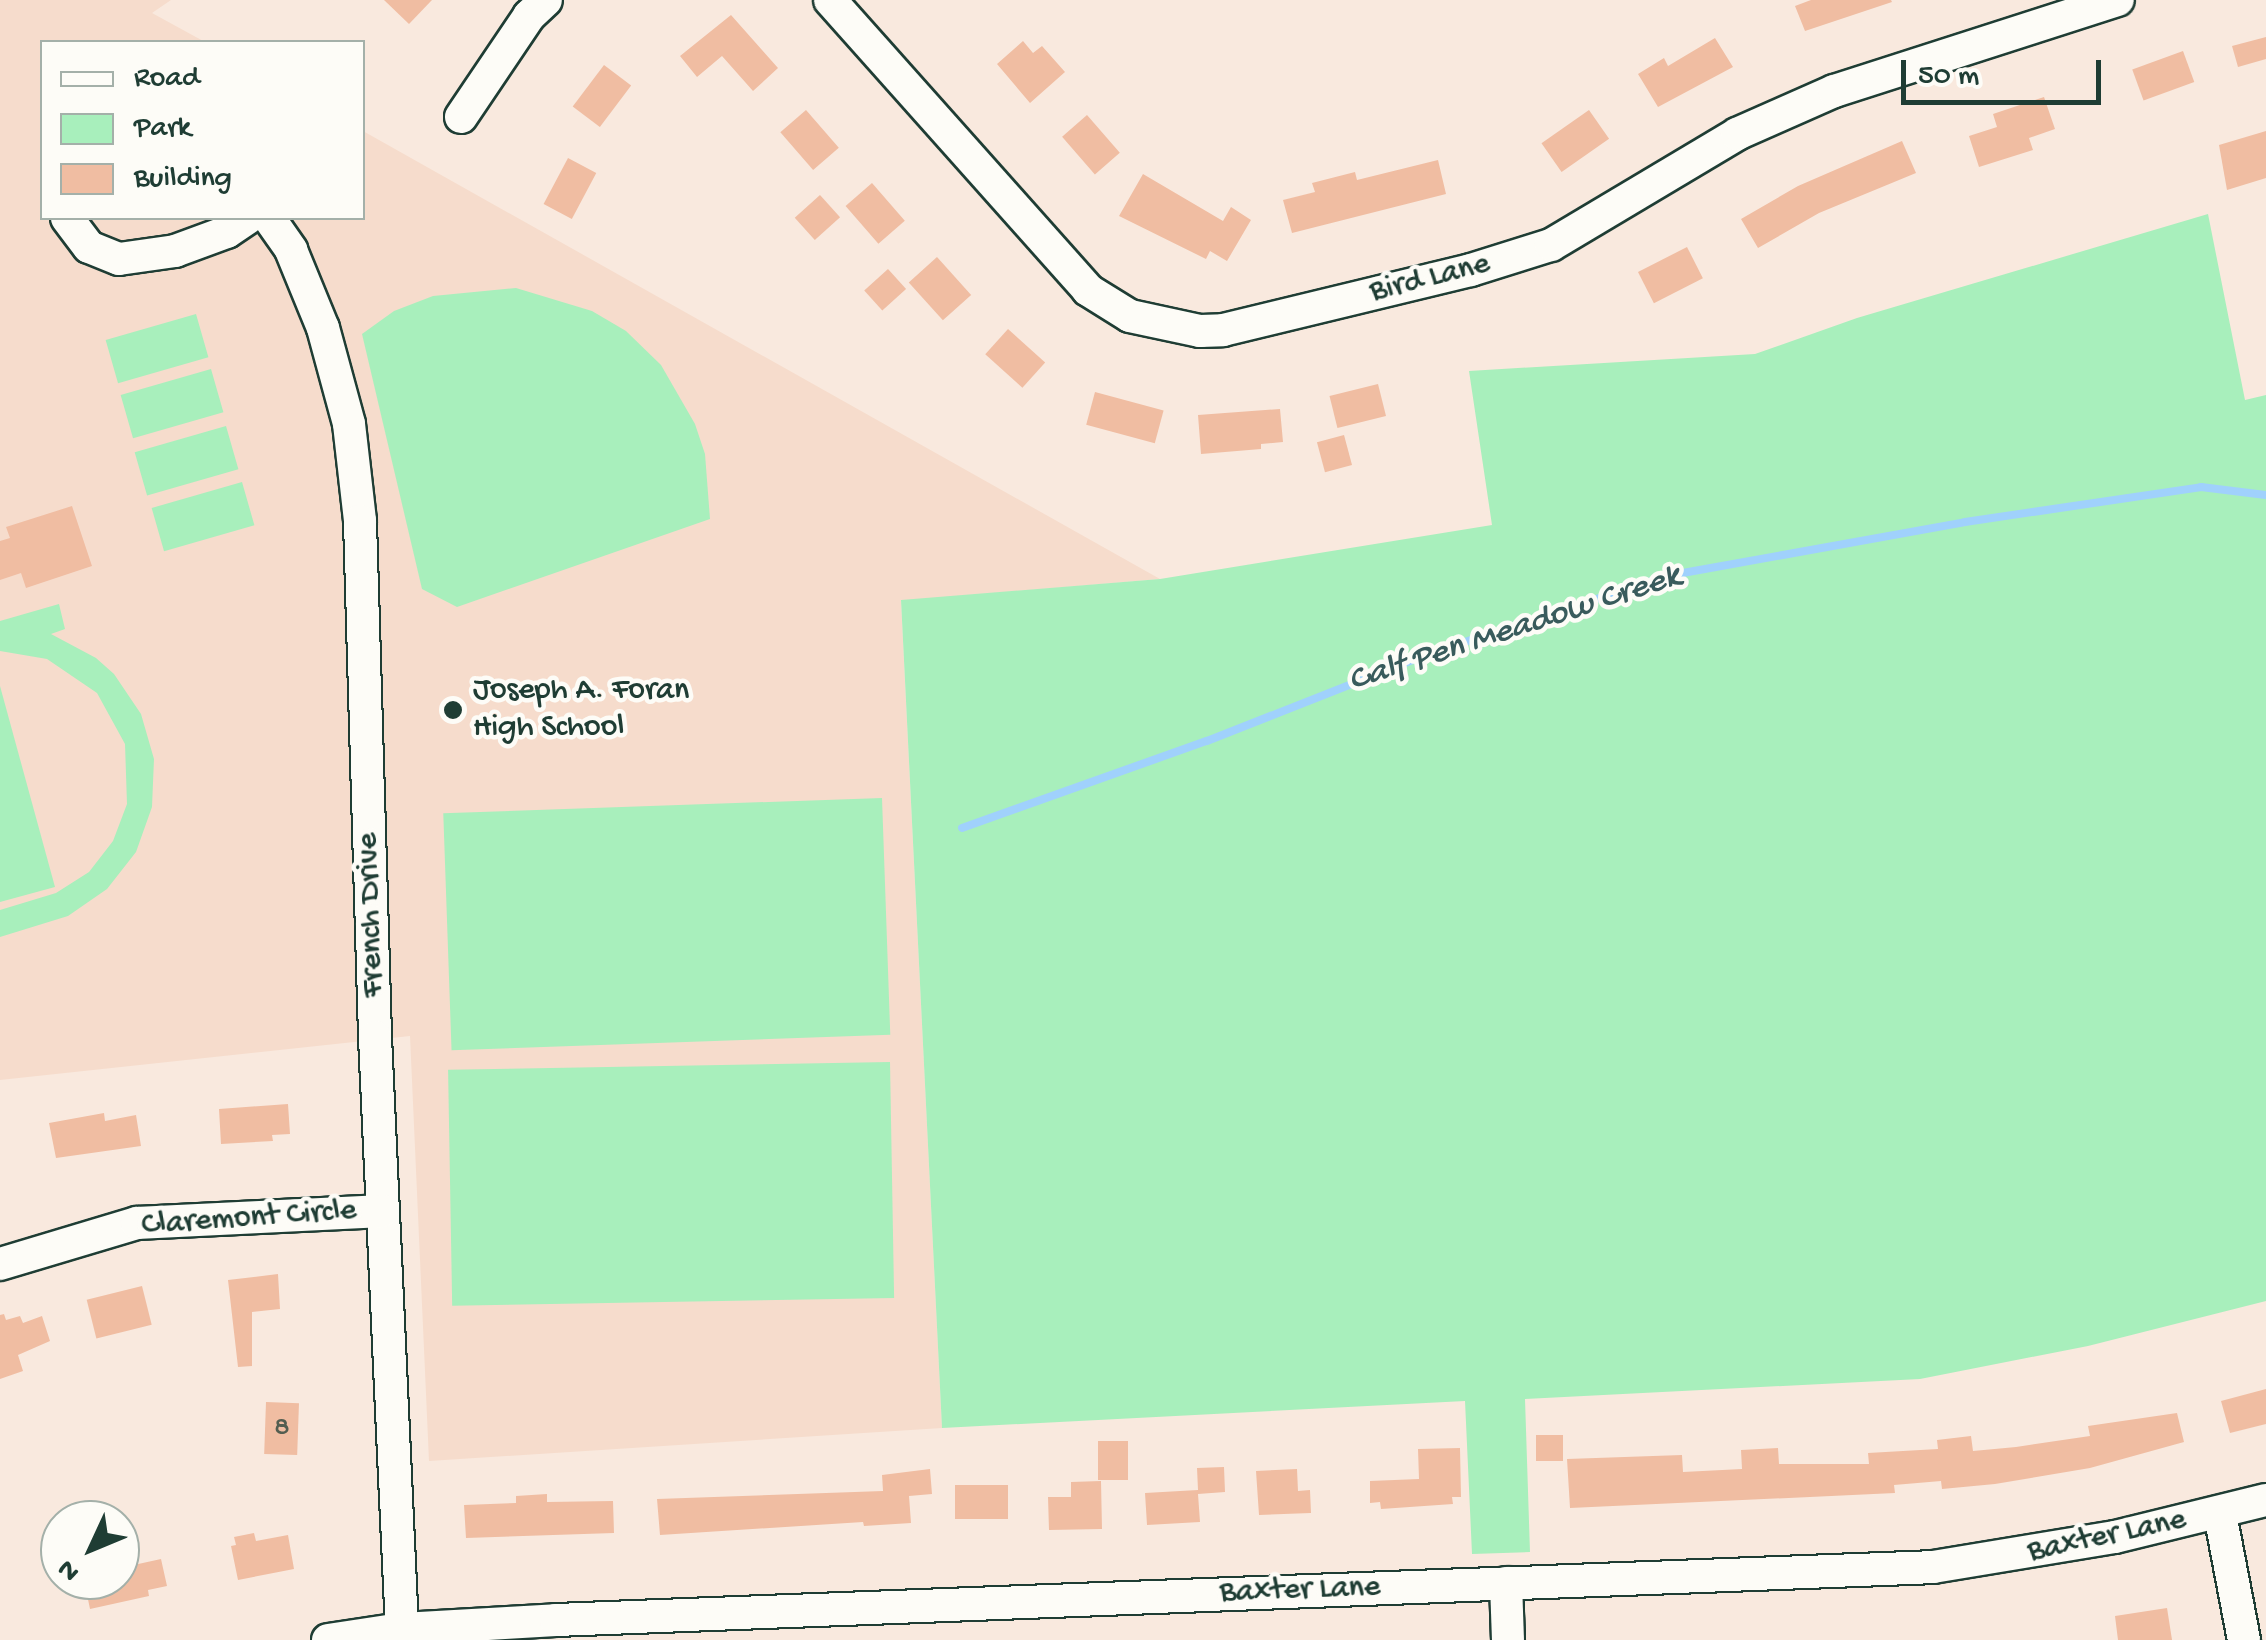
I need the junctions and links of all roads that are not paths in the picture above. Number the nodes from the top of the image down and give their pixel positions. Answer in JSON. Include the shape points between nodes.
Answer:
{"nodes":[{"id":1,"x":546,"y":0,"type":"edge"},
{"id":2,"x":830,"y":0,"type":"edge"},
{"id":3,"x":2118,"y":0,"type":"edge"},
{"id":4,"x":460,"y":117,"type":"dead end"},
{"id":5,"x":69,"y":220,"type":"edge"},
{"id":6,"x":245,"y":220,"type":"edge"},
{"id":7,"x":269,"y":220,"type":"edge"},
{"id":8,"x":383,"y":1211,"type":"junction"},
{"id":9,"x":0,"y":1264,"type":"edge"},
{"id":10,"x":2266,"y":1500,"type":"edge"},
{"id":11,"x":2220,"y":1514,"type":"junction"},
{"id":12,"x":1506,"y":1583,"type":"junction"},
{"id":13,"x":402,"y":1630,"type":"junction"},
{"id":14,"x":328,"y":1640,"type":"edge"},
{"id":15,"x":1508,"y":1640,"type":"edge"},
{"id":16,"x":2244,"y":1640,"type":"edge"}],
"edges":[{"from":1,"to":4,"type":"street"},
{"from":2,"to":3,"type":"street","name":"Bird Lane","via":[[1088,290],[1130,316],[1200,331],[1472,270],[1551,245],[1737,134],[1834,91]]},
{"from":5,"to":6,"type":"street","via":[[89,247],[119,259],[175,251]]},
{"from":7,"to":8,"type":"street","name":"French Drive","via":[[291,250],[323,328],[348,424],[360,522]]},
{"from":8,"to":9,"type":"street","name":"Claremont Circle","via":[[137,1224]]},
{"from":8,"to":13,"type":"street","name":"French Drive"},
{"from":10,"to":11,"type":"street","name":"Baxter Lane"},
{"from":11,"to":12,"type":"street","name":"Baxter Lane","via":[[1933,1567]]},
{"from":11,"to":16,"type":"street"},
{"from":12,"to":13,"type":"street","name":"Baxter Lane"},
{"from":12,"to":15,"type":"street"},
{"from":13,"to":14,"type":"street","name":"Baxter Lane"}]}
